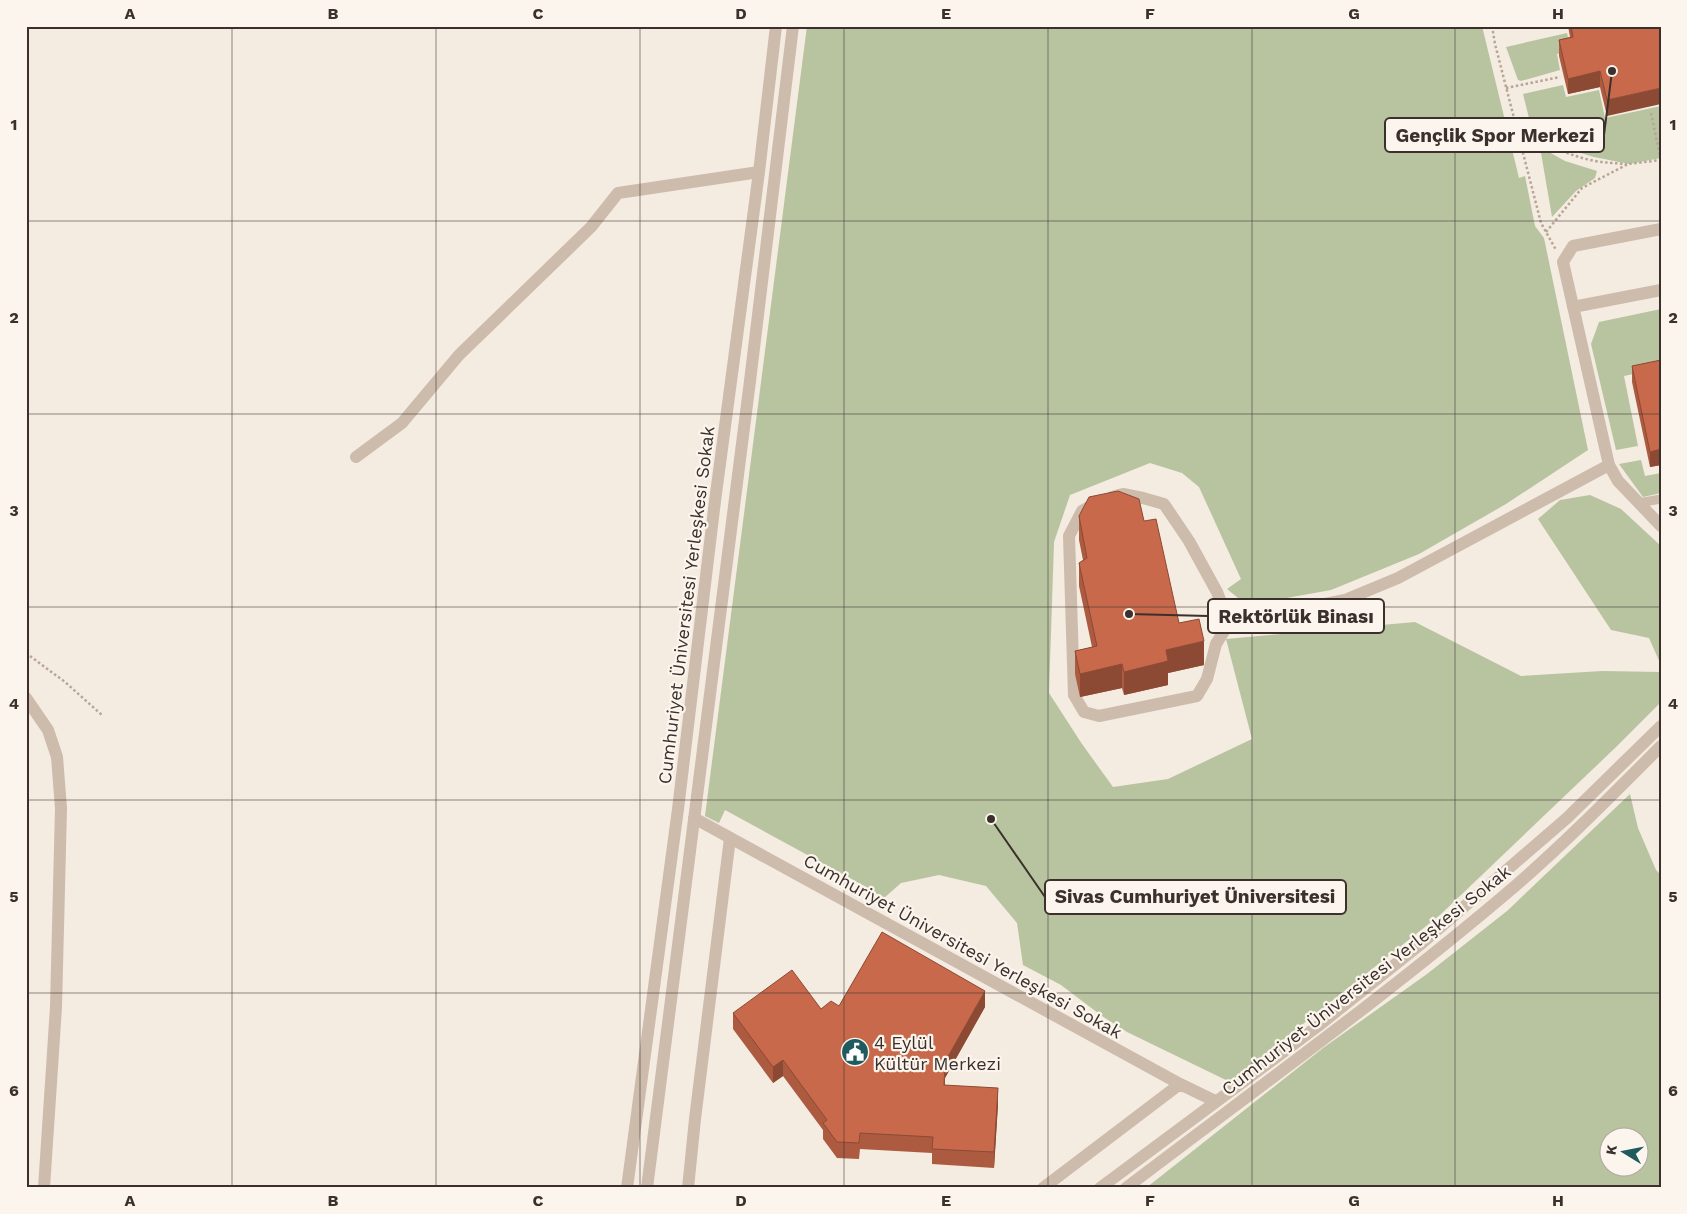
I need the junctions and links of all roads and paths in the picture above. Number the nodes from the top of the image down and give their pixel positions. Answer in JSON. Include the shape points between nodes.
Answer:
{"nodes":[{"id":1,"x":776,"y":26,"type":"edge"},
{"id":2,"x":793,"y":26,"type":"edge"},
{"id":3,"x":1492,"y":26,"type":"edge"},
{"id":4,"x":1560,"y":77,"type":"dead end"},
{"id":5,"x":1506,"y":88,"type":"junction"},
{"id":6,"x":1651,"y":113,"type":"dead end"},
{"id":7,"x":1515,"y":122,"type":"junction"},
{"id":8,"x":1661,"y":160,"type":"edge"},
{"id":9,"x":1628,"y":164,"type":"junction"},
{"id":10,"x":759,"y":172,"type":"junction"},
{"id":11,"x":1661,"y":228,"type":"edge"},
{"id":12,"x":1546,"y":232,"type":"junction"},
{"id":13,"x":1563,"y":262,"type":"junction"},
{"id":14,"x":1661,"y":290,"type":"edge"},
{"id":15,"x":1573,"y":307,"type":"junction"},
{"id":16,"x":356,"y":456,"type":"dead end"},
{"id":17,"x":1609,"y":465,"type":"junction"},
{"id":18,"x":1661,"y":499,"type":"edge"},
{"id":19,"x":1638,"y":504,"type":"junction"},
{"id":20,"x":1661,"y":526,"type":"edge"},
{"id":21,"x":1229,"y":623,"type":"junction"},
{"id":22,"x":26,"y":653,"type":"edge"},
{"id":23,"x":26,"y":698,"type":"edge"},
{"id":24,"x":103,"y":716,"type":"dead end"},
{"id":25,"x":1661,"y":726,"type":"edge"},
{"id":26,"x":1661,"y":746,"type":"edge"},
{"id":27,"x":694,"y":818,"type":"junction"},
{"id":28,"x":730,"y":838,"type":"junction"},
{"id":29,"x":1180,"y":1084,"type":"junction"},
{"id":30,"x":1215,"y":1101,"type":"junction"},
{"id":31,"x":44,"y":1188,"type":"edge"},
{"id":32,"x":628,"y":1188,"type":"edge"},
{"id":33,"x":647,"y":1188,"type":"edge"},
{"id":34,"x":688,"y":1188,"type":"edge"},
{"id":35,"x":1043,"y":1188,"type":"edge"},
{"id":36,"x":1100,"y":1188,"type":"edge"},
{"id":37,"x":1126,"y":1188,"type":"edge"}],
"edges":[{"from":1,"to":10,"type":"street","name":"Cumhuriyet Üniversitesi Yerleşkesi Sokak"},
{"from":2,"to":27,"type":"street","name":"Cumhuriyet Üniversitesi Yerleşkesi Sokak"},
{"from":3,"to":5,"type":"path"},
{"from":4,"to":5,"type":"path"},
{"from":5,"to":7,"type":"path"},
{"from":6,"to":8,"type":"path"},
{"from":7,"to":9,"type":"path","via":[[1530,135],[1572,154],[1595,161]]},
{"from":7,"to":12,"type":"path"},
{"from":8,"to":9,"type":"path"},
{"from":9,"to":12,"type":"path","via":[[1582,188]]},
{"from":10,"to":16,"type":"street","via":[[618,192],[591,227],[459,355],[402,423]]},
{"from":10,"to":32,"type":"street","name":"Cumhuriyet Üniversitesi Yerleşkesi Sokak"},
{"from":11,"to":13,"type":"street","via":[[1574,246]]},
{"from":12,"to":13,"type":"path"},
{"from":13,"to":15,"type":"street"},
{"from":14,"to":15,"type":"street"},
{"from":15,"to":17,"type":"street"},
{"from":17,"to":19,"type":"street"},
{"from":17,"to":21,"type":"street","via":[[1398,578],[1345,600]]},
{"from":18,"to":19,"type":"lane"},
{"from":19,"to":20,"type":"street"},
{"from":21,"to":21,"type":"street","via":[[1217,592],[1164,504],[1123,494],[1098,501],[1082,511],[1070,536],[1074,695],[1084,712],[1099,716],[1197,696],[1207,679],[1216,644]]},
{"from":22,"to":24,"type":"path"},
{"from":23,"to":31,"type":"street","via":[[48,730],[57,757],[62,808],[56,1007]]},
{"from":25,"to":30,"type":"street","name":"Cumhuriyet Üniversitesi Yerleşkesi Sokak","via":[[1567,818],[1452,917],[1318,1026]]},
{"from":26,"to":37,"type":"street","name":"Cumhuriyet Üniversitesi Yerleşkesi Sokak","via":[[1516,886],[1454,938]]},
{"from":27,"to":28,"type":"street","name":"Cumhuriyet Üniversitesi Yerleşkesi Sokak"},
{"from":27,"to":33,"type":"street","name":"Cumhuriyet Üniversitesi Yerleşkesi Sokak"},
{"from":28,"to":29,"type":"street","name":"Cumhuriyet Üniversitesi Yerleşkesi Sokak"},
{"from":28,"to":34,"type":"street"},
{"from":29,"to":30,"type":"street","name":"Cumhuriyet Üniversitesi Yerleşkesi Sokak"},
{"from":29,"to":35,"type":"street"},
{"from":30,"to":36,"type":"street","name":"Cumhuriyet Üniversitesi Yerleşkesi Sokak"}]}
